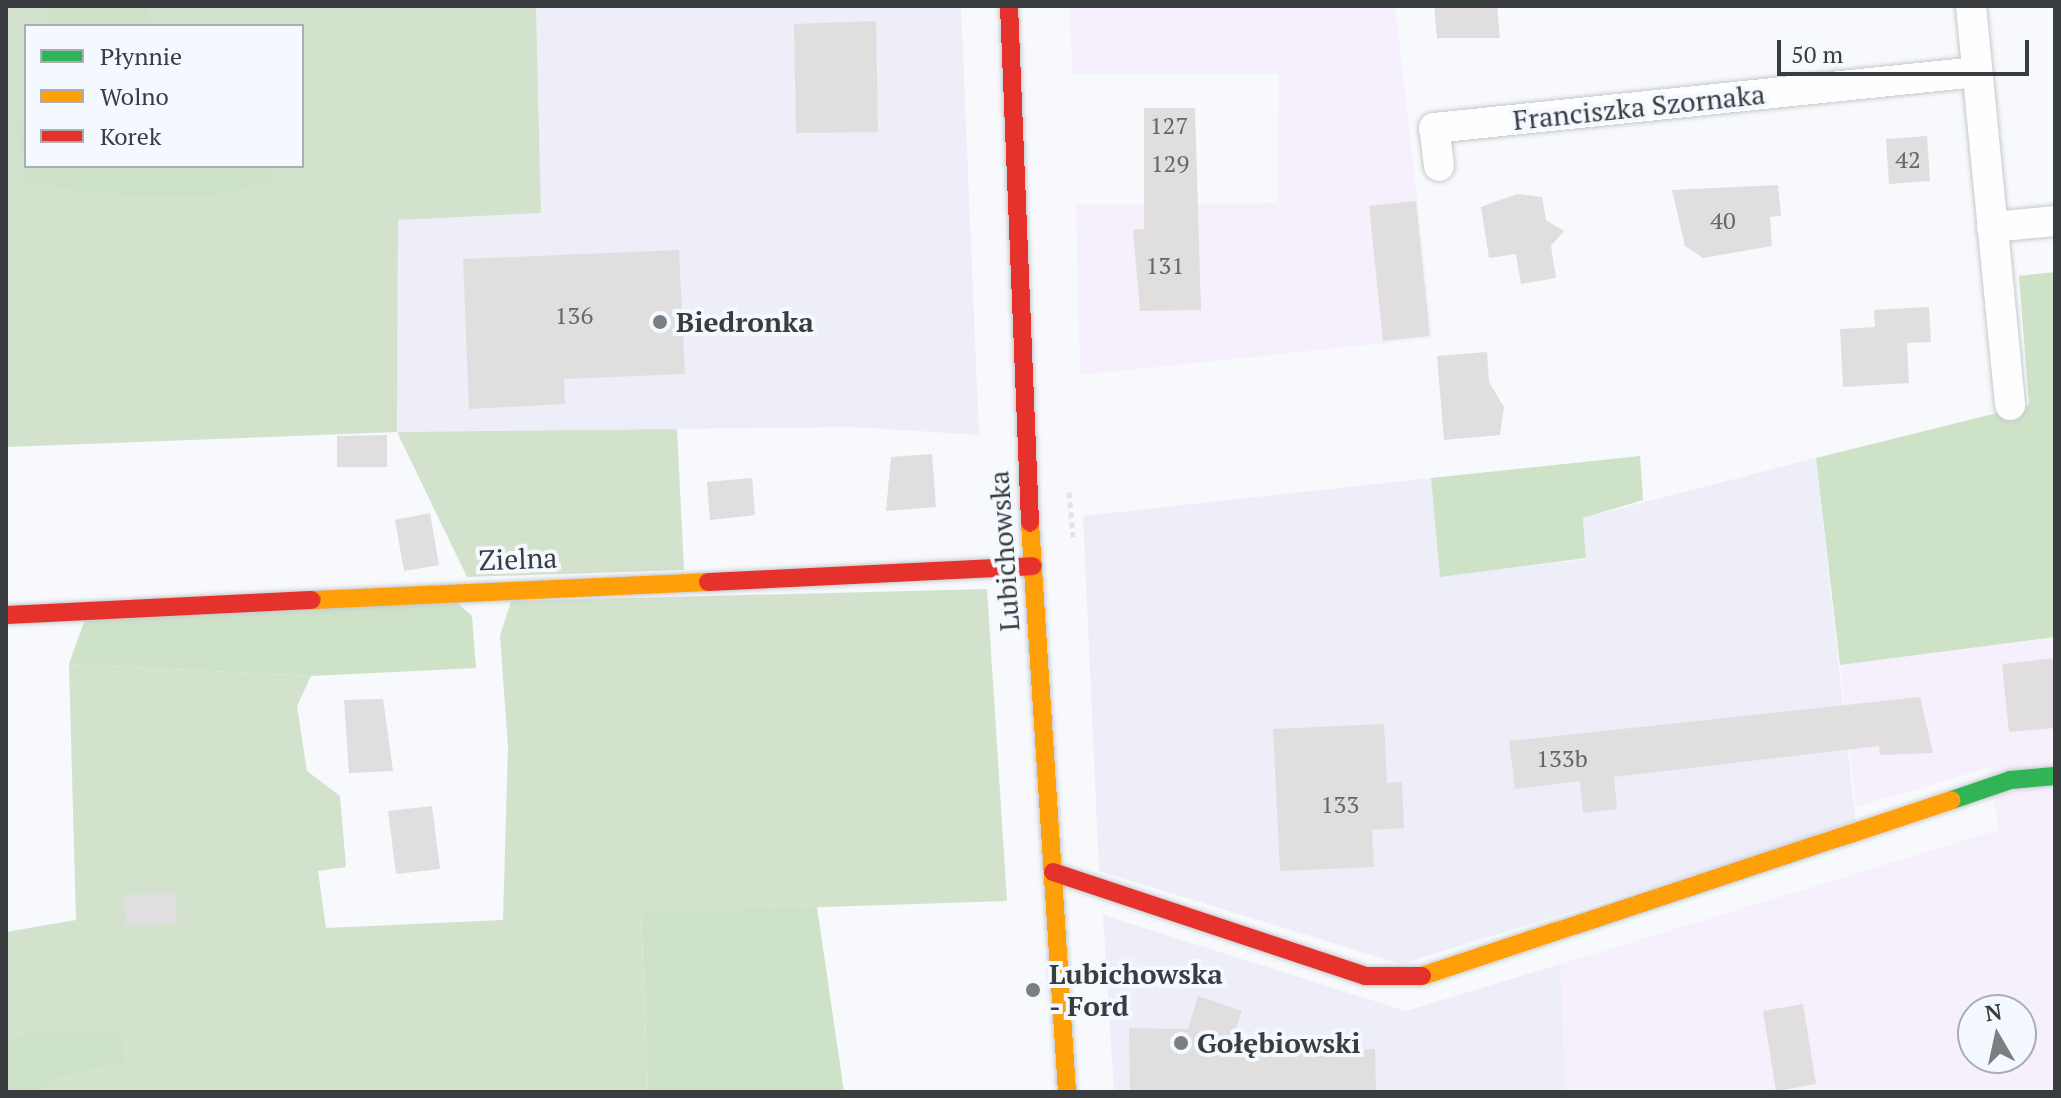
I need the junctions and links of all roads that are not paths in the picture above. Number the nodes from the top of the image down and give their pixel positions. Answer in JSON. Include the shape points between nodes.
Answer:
{"nodes":[{"id":1,"x":1009,"y":6,"type":"edge"},
{"id":2,"x":1971,"y":6,"type":"edge"},
{"id":3,"x":1977,"y":72,"type":"junction"},
{"id":4,"x":1439,"y":166,"type":"dead end"},
{"id":5,"x":2055,"y":221,"type":"edge"},
{"id":6,"x":1992,"y":227,"type":"junction"},
{"id":7,"x":2010,"y":405,"type":"dead end"},
{"id":8,"x":1033,"y":566,"type":"junction"},
{"id":9,"x":6,"y":615,"type":"edge"},
{"id":10,"x":2055,"y":776,"type":"edge"},
{"id":11,"x":1053,"y":872,"type":"junction"},
{"id":12,"x":1067,"y":1092,"type":"edge"}],
"edges":[{"from":1,"to":8,"type":"street","name":"Lubichowska"},
{"from":2,"to":3,"type":"street"},
{"from":3,"to":4,"type":"street","name":"Franciszka Szornaka","via":[[1434,128]]},
{"from":3,"to":6,"type":"street"},
{"from":5,"to":6,"type":"street"},
{"from":6,"to":7,"type":"street"},
{"from":8,"to":9,"type":"street","name":"Zielna"},
{"from":8,"to":11,"type":"street","name":"Lubichowska"},
{"from":10,"to":11,"type":"street","via":[[2010,780],[1448,972],[1409,978],[1365,976]]},
{"from":11,"to":12,"type":"street","name":"Lubichowska"}]}
